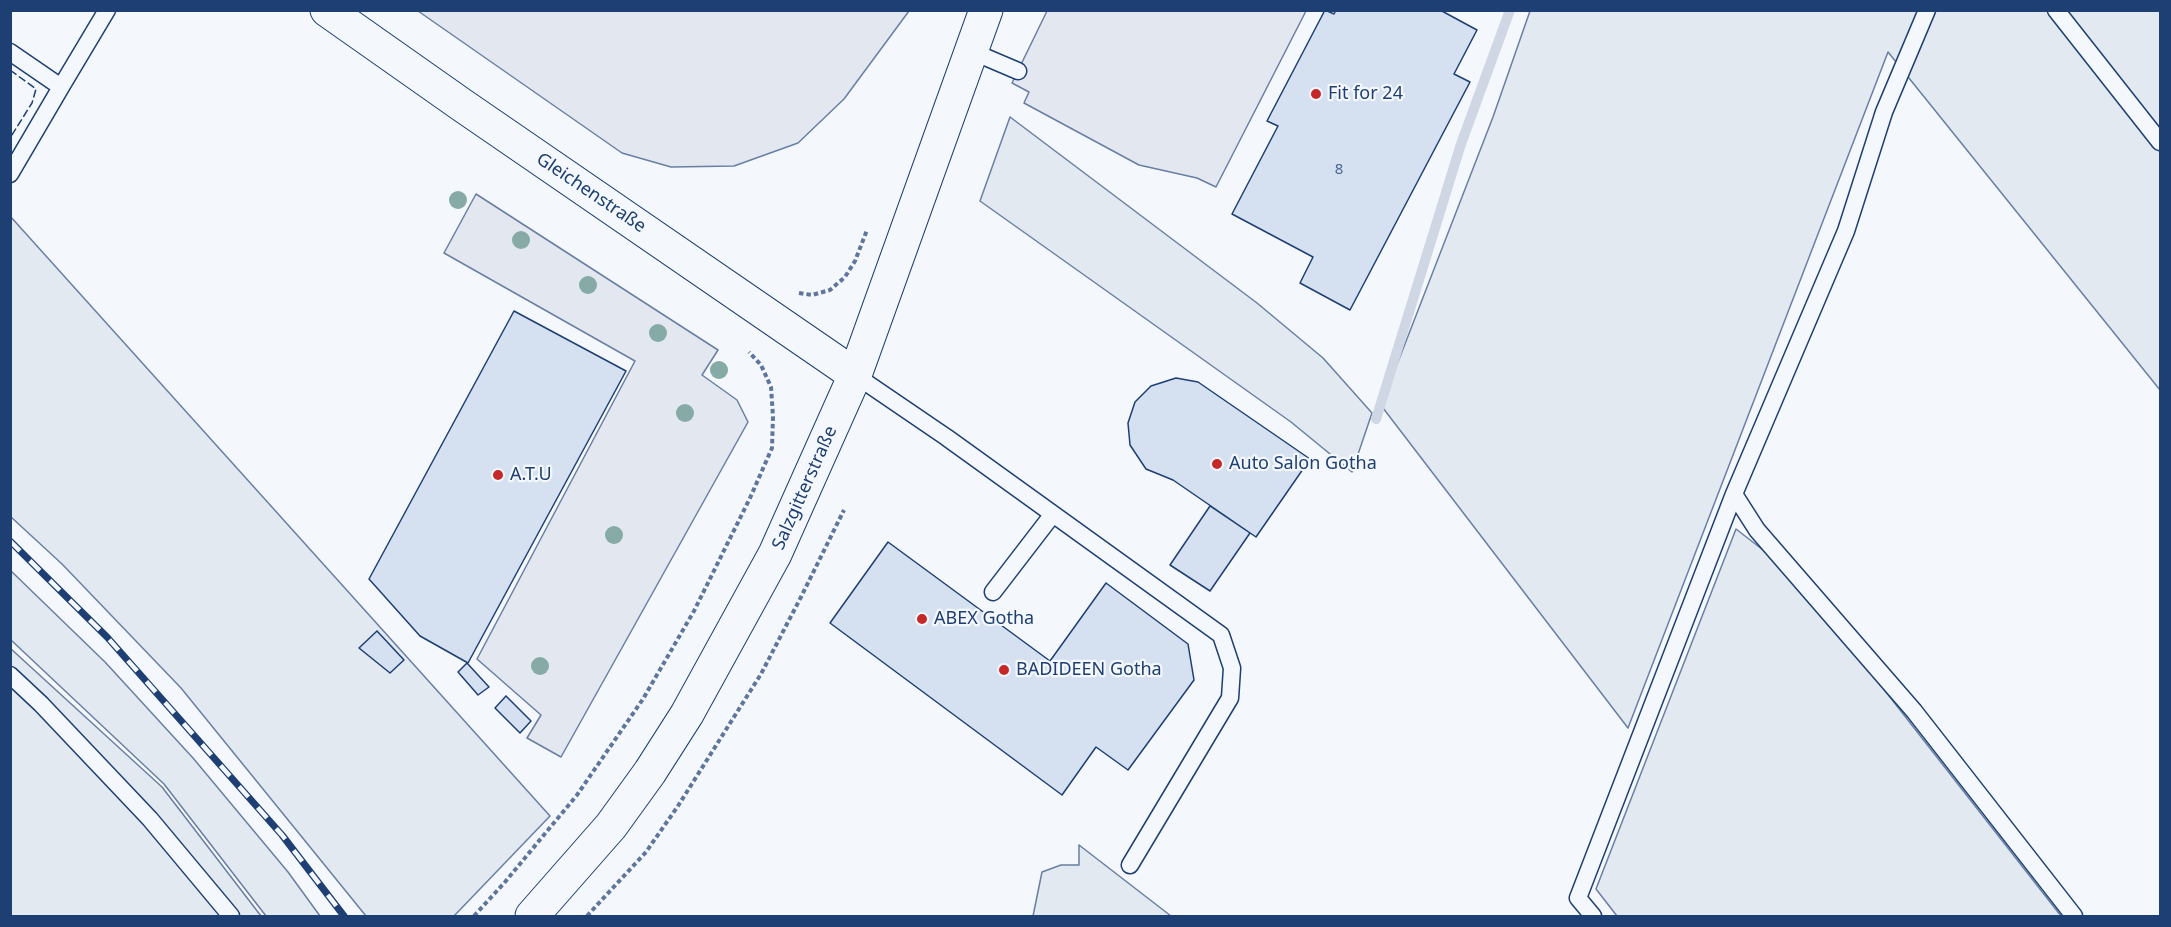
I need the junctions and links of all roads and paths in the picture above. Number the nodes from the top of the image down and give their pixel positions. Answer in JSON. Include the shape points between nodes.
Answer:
{"nodes":[{"id":1,"x":107,"y":10,"type":"edge"},
{"id":2,"x":327,"y":10,"type":"edge"},
{"id":3,"x":986,"y":10,"type":"edge"},
{"id":4,"x":1927,"y":10,"type":"edge"},
{"id":5,"x":2056,"y":10,"type":"edge"},
{"id":6,"x":971,"y":51,"type":"junction"},
{"id":7,"x":10,"y":52,"type":"edge"},
{"id":8,"x":1018,"y":71,"type":"dead end"},
{"id":9,"x":62,"y":87,"type":"junction"},
{"id":10,"x":2160,"y":141,"type":"edge"},
{"id":11,"x":10,"y":174,"type":"edge"},
{"id":12,"x":863,"y":242,"type":"dead end"},
{"id":13,"x":789,"y":292,"type":"dead end"},
{"id":14,"x":749,"y":351,"type":"dead end"},
{"id":15,"x":855,"y":375,"type":"junction"},
{"id":16,"x":1734,"y":494,"type":"junction"},
{"id":17,"x":1053,"y":514,"type":"junction"},
{"id":18,"x":993,"y":592,"type":"dead end"},
{"id":19,"x":10,"y":675,"type":"edge"},
{"id":20,"x":1130,"y":865,"type":"dead end"},
{"id":21,"x":231,"y":916,"type":"edge"},
{"id":22,"x":474,"y":916,"type":"edge"},
{"id":23,"x":532,"y":916,"type":"edge"},
{"id":24,"x":1593,"y":916,"type":"edge"},
{"id":25,"x":2074,"y":916,"type":"edge"}],
"edges":[{"from":1,"to":9,"type":"lane"},
{"from":2,"to":15,"type":"main road","name":"Gleichenstraße"},
{"from":3,"to":6,"type":"main road","name":"Salzgitterstraße"},
{"from":4,"to":16,"type":"lane","via":[[1884,112],[1846,231]]},
{"from":5,"to":10,"type":"lane"},
{"from":6,"to":8,"type":"lane"},
{"from":6,"to":15,"type":"main road","name":"Salzgitterstraße"},
{"from":7,"to":9,"type":"lane"},
{"from":9,"to":11,"type":"lane"},
{"from":12,"to":13,"type":"path","via":[[845,277],[830,291],[812,295]]},
{"from":14,"to":22,"type":"path","via":[[771,387],[773,417],[772,448],[750,498],[694,611],[643,699],[577,795]]},
{"from":15,"to":17,"type":"lane"},
{"from":15,"to":23,"type":"main road","name":"Salzgitterstraße","via":[[775,554],[687,714],[611,826]]},
{"from":16,"to":24,"type":"lane","via":[[1578,898]]},
{"from":16,"to":25,"type":"lane","via":[[1756,530],[1914,711]]},
{"from":17,"to":18,"type":"lane"},
{"from":17,"to":20,"type":"lane","via":[[1221,635],[1232,668],[1230,698]]},
{"from":19,"to":21,"type":"lane","via":[[150,819]]}]}
